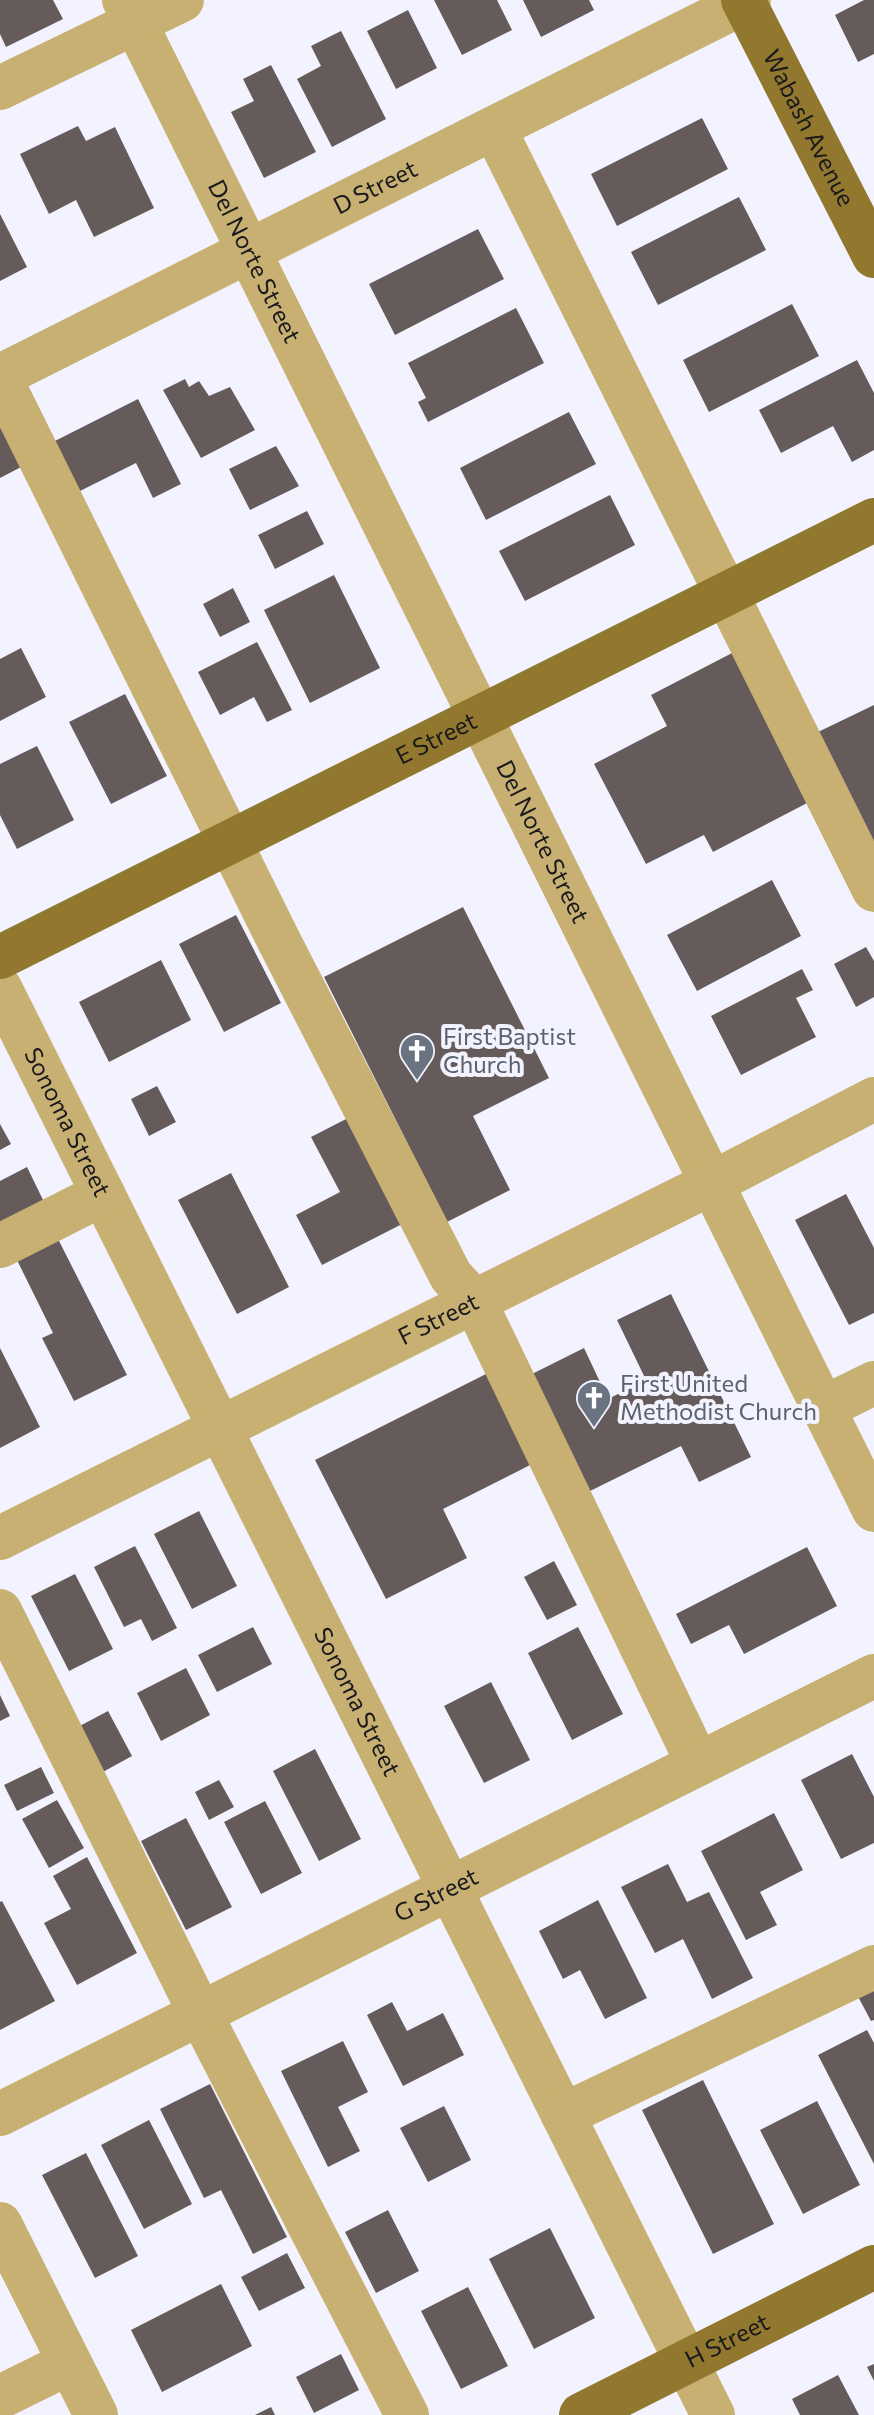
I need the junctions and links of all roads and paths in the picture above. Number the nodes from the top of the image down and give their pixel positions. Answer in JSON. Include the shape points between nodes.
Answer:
{"nodes":[{"id":1,"x":182,"y":0,"type":"edge"},
{"id":2,"x":745,"y":1,"type":"edge"},
{"id":3,"x":130,"y":12,"type":"edge"},
{"id":4,"x":0,"y":88,"type":"edge"},
{"id":5,"x":494,"y":128,"type":"junction"},
{"id":6,"x":250,"y":250,"type":"junction"},
{"id":7,"x":874,"y":256,"type":"edge"},
{"id":8,"x":0,"y":377,"type":"edge"},
{"id":9,"x":874,"y":520,"type":"edge"},
{"id":10,"x":725,"y":592,"type":"junction"},
{"id":11,"x":479,"y":716,"type":"junction"},
{"id":12,"x":229,"y":841,"type":"junction"},
{"id":13,"x":874,"y":890,"type":"edge"},
{"id":14,"x":0,"y":957,"type":"edge"},
{"id":15,"x":0,"y":988,"type":"edge"},
{"id":16,"x":874,"y":1099,"type":"edge"},
{"id":17,"x":710,"y":1184,"type":"junction"},
{"id":18,"x":103,"y":1194,"type":"junction"},
{"id":19,"x":0,"y":1246,"type":"edge"},
{"id":20,"x":475,"y":1302,"type":"junction"},
{"id":21,"x":874,"y":1383,"type":"edge"},
{"id":22,"x":823,"y":1408,"type":"junction"},
{"id":23,"x":220,"y":1429,"type":"junction"},
{"id":24,"x":874,"y":1510,"type":"edge"},
{"id":25,"x":0,"y":1538,"type":"edge"},
{"id":26,"x":0,"y":1611,"type":"edge"},
{"id":27,"x":874,"y":1676,"type":"edge"},
{"id":28,"x":698,"y":1764,"type":"junction"},
{"id":29,"x":450,"y":1888,"type":"junction"},
{"id":30,"x":874,"y":1967,"type":"edge"},
{"id":31,"x":200,"y":2013,"type":"junction"},
{"id":32,"x":0,"y":2114,"type":"edge"},
{"id":33,"x":563,"y":2115,"type":"junction"},
{"id":34,"x":0,"y":2224,"type":"edge"},
{"id":35,"x":874,"y":2267,"type":"edge"},
{"id":36,"x":686,"y":2362,"type":"junction"},
{"id":37,"x":69,"y":2363,"type":"junction"},
{"id":38,"x":0,"y":2397,"type":"edge"},
{"id":39,"x":96,"y":2415,"type":"edge"},
{"id":40,"x":407,"y":2415,"type":"edge"},
{"id":41,"x":581,"y":2415,"type":"edge"},
{"id":42,"x":713,"y":2415,"type":"edge"}],
"edges":[{"from":1,"to":3,"type":"street"},
{"from":2,"to":5,"type":"street","name":"D Street"},
{"from":2,"to":7,"type":"main road","name":"Wabash Avenue"},
{"from":3,"to":4,"type":"street"},
{"from":3,"to":6,"type":"street","name":"Del Norte Street"},
{"from":5,"to":6,"type":"street","name":"D Street"},
{"from":5,"to":10,"type":"street"},
{"from":6,"to":8,"type":"street","name":"D Street"},
{"from":6,"to":11,"type":"street","name":"Del Norte Street"},
{"from":8,"to":12,"type":"street"},
{"from":9,"to":10,"type":"main road","name":"E Street"},
{"from":10,"to":11,"type":"main road","name":"E Street"},
{"from":10,"to":13,"type":"street"},
{"from":11,"to":12,"type":"main road","name":"E Street"},
{"from":11,"to":17,"type":"street","name":"Del Norte Street"},
{"from":12,"to":14,"type":"main road","name":"E Street"},
{"from":12,"to":20,"type":"street","via":[[451,1276]]},
{"from":15,"to":18,"type":"street","name":"Sonoma Street"},
{"from":16,"to":17,"type":"street","name":"F Street"},
{"from":17,"to":20,"type":"street","name":"F Street"},
{"from":17,"to":22,"type":"street","name":"Del Norte Street"},
{"from":18,"to":19,"type":"street"},
{"from":18,"to":23,"type":"street","name":"Sonoma Street"},
{"from":20,"to":23,"type":"street","name":"F Street"},
{"from":20,"to":28,"type":"street"},
{"from":21,"to":22,"type":"street"},
{"from":22,"to":24,"type":"street","name":"Del Norte Street"},
{"from":23,"to":25,"type":"street","name":"F Street"},
{"from":23,"to":29,"type":"street","name":"Sonoma Street"},
{"from":26,"to":31,"type":"street"},
{"from":27,"to":28,"type":"street","name":"G Street"},
{"from":28,"to":29,"type":"street","name":"G Street"},
{"from":29,"to":31,"type":"street","name":"G Street"},
{"from":29,"to":33,"type":"street","name":"Sonoma Street"},
{"from":30,"to":33,"type":"street"},
{"from":31,"to":32,"type":"street","name":"G Street"},
{"from":31,"to":40,"type":"street"},
{"from":33,"to":36,"type":"street","name":"Sonoma Street"},
{"from":34,"to":37,"type":"street"},
{"from":35,"to":36,"type":"main road","name":"H Street"},
{"from":36,"to":41,"type":"main road","name":"H Street"},
{"from":36,"to":42,"type":"street","name":"Sonoma Street"},
{"from":37,"to":38,"type":"street"},
{"from":37,"to":39,"type":"street"}]}
